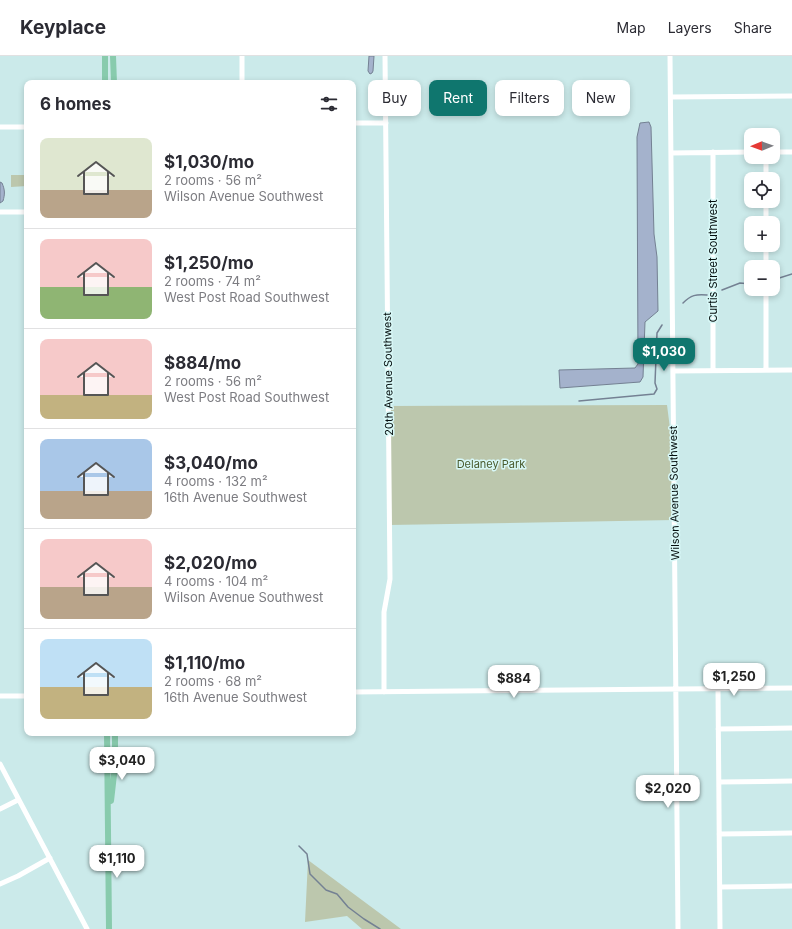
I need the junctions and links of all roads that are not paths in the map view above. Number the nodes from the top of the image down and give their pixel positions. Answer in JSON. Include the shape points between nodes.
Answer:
{"nodes":[{"id":1,"x":105,"y":56,"type":"edge"},
{"id":2,"x":113,"y":56,"type":"edge"},
{"id":3,"x":242,"y":56,"type":"edge"},
{"id":4,"x":385,"y":56,"type":"edge"},
{"id":5,"x":670,"y":56,"type":"edge"},
{"id":6,"x":105,"y":80,"type":"edge"},
{"id":7,"x":114,"y":80,"type":"edge"},
{"id":8,"x":242,"y":80,"type":"edge"},
{"id":9,"x":792,"y":96,"type":"edge"},
{"id":10,"x":671,"y":97,"type":"junction"},
{"id":11,"x":356,"y":123,"type":"edge"},
{"id":12,"x":386,"y":123,"type":"junction"},
{"id":13,"x":0,"y":127,"type":"edge"},
{"id":14,"x":24,"y":127,"type":"edge"},
{"id":15,"x":713,"y":152,"type":"junction"},
{"id":16,"x":744,"y":152,"type":"edge"},
{"id":17,"x":780,"y":152,"type":"edge"},
{"id":18,"x":792,"y":152,"type":"edge"},
{"id":19,"x":671,"y":153,"type":"junction"},
{"id":20,"x":0,"y":212,"type":"edge"},
{"id":21,"x":24,"y":212,"type":"edge"},
{"id":22,"x":766,"y":296,"type":"edge"},
{"id":23,"x":673,"y":370,"type":"junction"},
{"id":24,"x":714,"y":370,"type":"junction"},
{"id":25,"x":766,"y":370,"type":"junction"},
{"id":26,"x":792,"y":370,"type":"edge"},
{"id":27,"x":718,"y":688,"type":"junction"},
{"id":28,"x":792,"y":688,"type":"edge"},
{"id":29,"x":675,"y":689,"type":"junction"},
{"id":30,"x":356,"y":692,"type":"edge"},
{"id":31,"x":384,"y":692,"type":"junction"},
{"id":32,"x":0,"y":696,"type":"edge"},
{"id":33,"x":24,"y":696,"type":"edge"},
{"id":34,"x":792,"y":728,"type":"edge"},
{"id":35,"x":718,"y":729,"type":"junction"},
{"id":36,"x":107,"y":736,"type":"edge"},
{"id":37,"x":115,"y":736,"type":"edge"},
{"id":38,"x":0,"y":764,"type":"edge"},
{"id":39,"x":792,"y":781,"type":"edge"},
{"id":40,"x":719,"y":782,"type":"junction"},
{"id":41,"x":18,"y":800,"type":"junction"},
{"id":42,"x":0,"y":809,"type":"edge"},
{"id":43,"x":108,"y":829,"type":"junction"},
{"id":44,"x":792,"y":833,"type":"edge"},
{"id":45,"x":719,"y":834,"type":"junction"},
{"id":46,"x":50,"y":858,"type":"junction"},
{"id":47,"x":0,"y":884,"type":"edge"},
{"id":48,"x":792,"y":886,"type":"edge"},
{"id":49,"x":720,"y":887,"type":"junction"},
{"id":50,"x":86,"y":929,"type":"edge"},
{"id":51,"x":108,"y":929,"type":"edge"},
{"id":52,"x":678,"y":929,"type":"edge"},
{"id":53,"x":720,"y":929,"type":"edge"}],
"edges":[{"from":1,"to":6,"type":"main road"},
{"from":2,"to":7,"type":"main road"},
{"from":3,"to":8,"type":"street"},
{"from":4,"to":12,"type":"street","name":"20th Avenue Southwest"},
{"from":5,"to":10,"type":"street","name":"Wilson Avenue Southwest"},
{"from":9,"to":10,"type":"street"},
{"from":10,"to":19,"type":"street","name":"Wilson Avenue Southwest"},
{"from":11,"to":12,"type":"street"},
{"from":12,"to":31,"type":"street","name":"20th Avenue Southwest","via":[[390,579],[384,612]]},
{"from":13,"to":14,"type":"street"},
{"from":15,"to":16,"type":"street"},
{"from":15,"to":19,"type":"street"},
{"from":15,"to":24,"type":"street","name":"Curtis Street Southwest"},
{"from":17,"to":18,"type":"street"},
{"from":19,"to":23,"type":"street","name":"Wilson Avenue Southwest"},
{"from":20,"to":21,"type":"street"},
{"from":22,"to":25,"type":"street"},
{"from":23,"to":24,"type":"street"},
{"from":23,"to":29,"type":"street","name":"Wilson Avenue Southwest"},
{"from":24,"to":25,"type":"street"},
{"from":25,"to":26,"type":"street"},
{"from":27,"to":28,"type":"street"},
{"from":27,"to":29,"type":"street"},
{"from":27,"to":35,"type":"street"},
{"from":29,"to":31,"type":"street"},
{"from":29,"to":52,"type":"street","name":"Wilson Avenue Southwest"},
{"from":30,"to":31,"type":"street"},
{"from":32,"to":33,"type":"street"},
{"from":34,"to":35,"type":"street"},
{"from":35,"to":40,"type":"street"},
{"from":36,"to":43,"type":"main road"},
{"from":37,"to":43,"type":"main road","via":[[115,766]]},
{"from":38,"to":41,"type":"street"},
{"from":39,"to":40,"type":"street"},
{"from":40,"to":45,"type":"street"},
{"from":41,"to":42,"type":"street"},
{"from":41,"to":46,"type":"street"},
{"from":43,"to":51,"type":"main road"},
{"from":44,"to":45,"type":"street"},
{"from":45,"to":49,"type":"street"},
{"from":46,"to":47,"type":"street"},
{"from":46,"to":50,"type":"street"},
{"from":48,"to":49,"type":"street"},
{"from":49,"to":53,"type":"street"}]}
